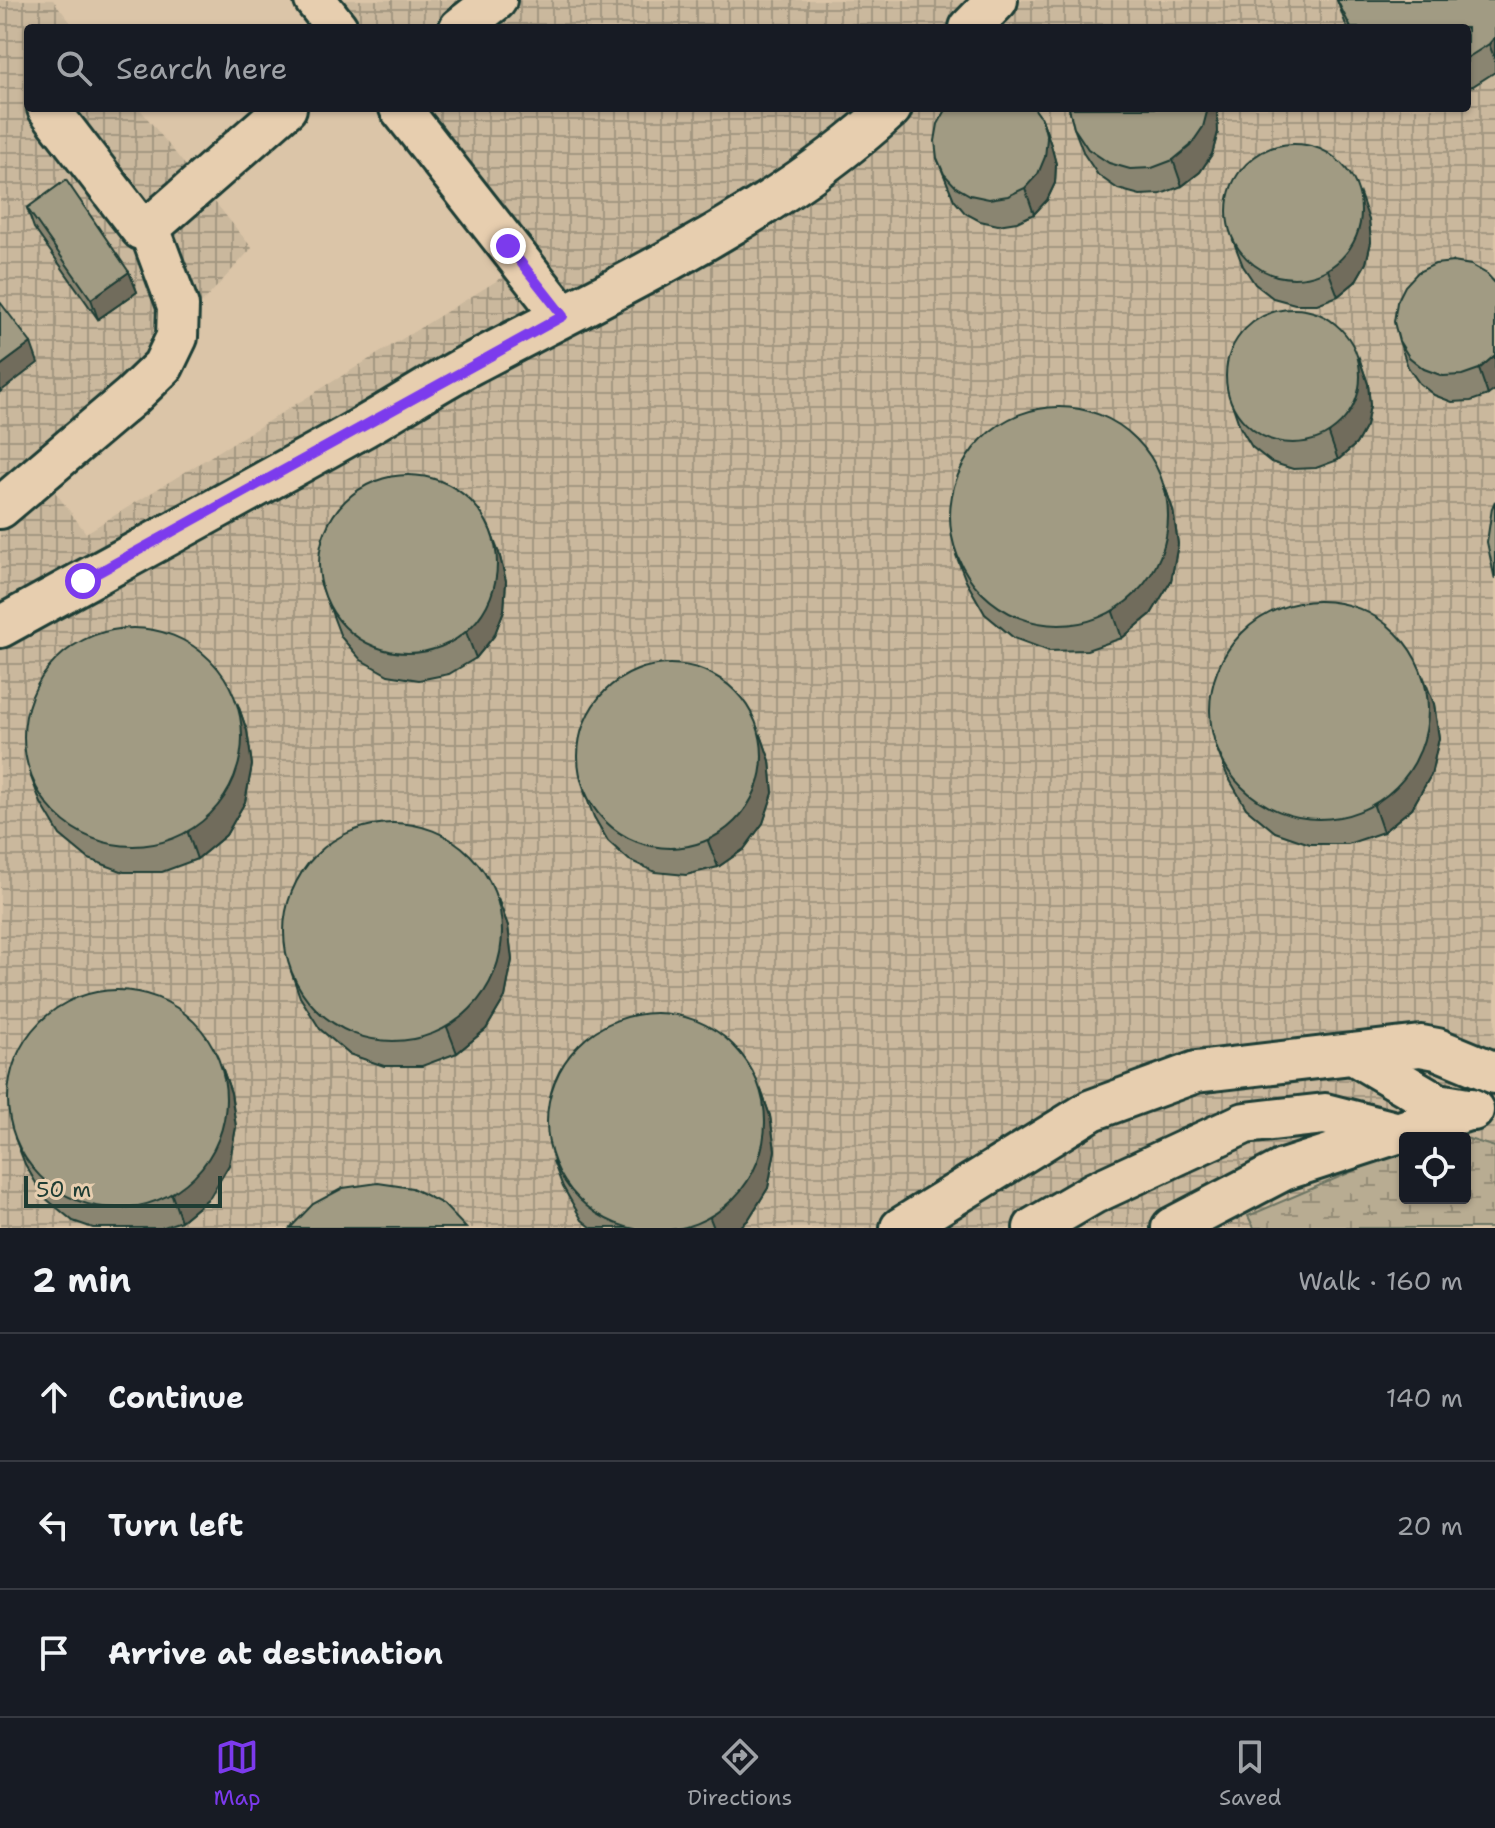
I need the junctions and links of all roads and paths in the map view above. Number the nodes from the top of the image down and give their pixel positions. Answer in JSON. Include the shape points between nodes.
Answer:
{"nodes":[{"id":1,"x":315,"y":0,"type":"edge"},
{"id":2,"x":496,"y":0,"type":"edge"},
{"id":3,"x":997,"y":0,"type":"edge"},
{"id":4,"x":334,"y":24,"type":"edge"},
{"id":5,"x":465,"y":24,"type":"edge"},
{"id":6,"x":974,"y":24,"type":"edge"},
{"id":7,"x":51,"y":112,"type":"edge"},
{"id":8,"x":281,"y":112,"type":"edge"},
{"id":9,"x":403,"y":112,"type":"edge"},
{"id":10,"x":887,"y":112,"type":"edge"},
{"id":11,"x":149,"y":228,"type":"junction"},
{"id":12,"x":563,"y":316,"type":"junction"},
{"id":13,"x":0,"y":508,"type":"edge"},
{"id":14,"x":0,"y":627,"type":"edge"},
{"id":15,"x":1353,"y":1054,"type":"junction"},
{"id":16,"x":1495,"y":1073,"type":"edge"},
{"id":17,"x":1483,"y":1114,"type":"edge"},
{"id":18,"x":1403,"y":1132,"type":"edge"},
{"id":19,"x":1399,"y":1133,"type":"joint"},
{"id":20,"x":901,"y":1228,"type":"edge"},
{"id":21,"x":1034,"y":1228,"type":"edge"},
{"id":22,"x":1172,"y":1228,"type":"edge"}],
"edges":[{"from":1,"to":4,"type":"lane"},
{"from":2,"to":5,"type":"lane"},
{"from":3,"to":6,"type":"lane"},
{"from":7,"to":11,"type":"lane","via":[[135,223]]},
{"from":8,"to":11,"type":"lane"},
{"from":9,"to":12,"type":"lane"},
{"from":10,"to":12,"type":"lane","via":[[791,188]]},
{"from":11,"to":13,"type":"lane","via":[[178,306],[177,337],[163,366]]},
{"from":12,"to":14,"type":"lane"},
{"from":15,"to":16,"type":"lane","via":[[1421,1046]]},
{"from":15,"to":17,"type":"lane","via":[[1438,1104]]},
{"from":15,"to":20,"type":"lane","via":[[1196,1072],[1092,1110]]},
{"from":17,"to":18,"type":"lane"},
{"from":19,"to":21,"type":"lane","via":[[1325,1114],[1245,1123],[1094,1193]]},
{"from":19,"to":22,"type":"lane","via":[[1283,1170]]}]}
